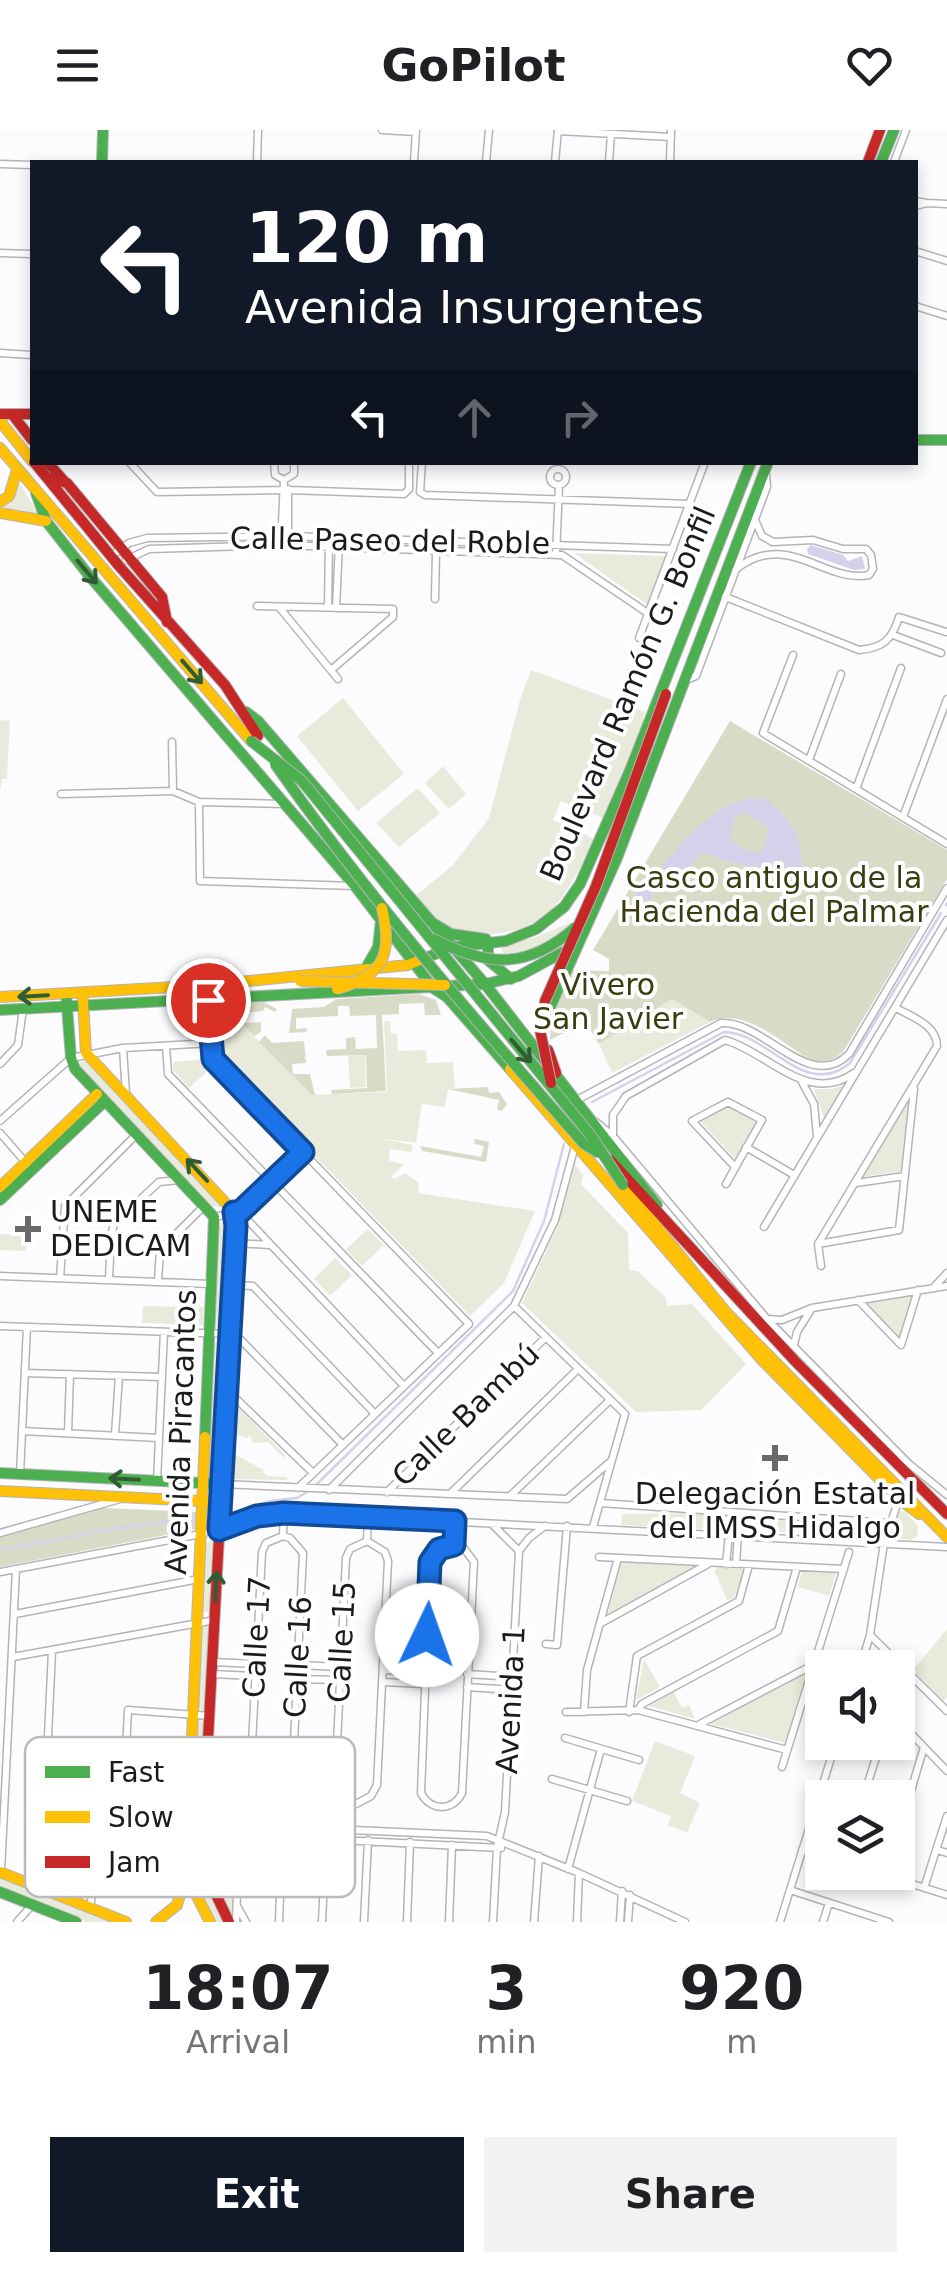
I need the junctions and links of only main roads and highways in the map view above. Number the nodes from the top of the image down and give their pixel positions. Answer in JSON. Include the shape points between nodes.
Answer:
{"nodes":[{"id":1,"x":104,"y":130,"type":"edge"},
{"id":2,"x":880,"y":130,"type":"edge"},
{"id":3,"x":894,"y":130,"type":"edge"},
{"id":4,"x":102,"y":160,"type":"edge"},
{"id":5,"x":869,"y":160,"type":"edge"},
{"id":6,"x":882,"y":160,"type":"edge"},
{"id":7,"x":30,"y":414,"type":"edge"},
{"id":8,"x":4,"y":416,"type":"edge"},
{"id":9,"x":30,"y":438,"type":"edge"},
{"id":10,"x":918,"y":440,"type":"edge"},
{"id":11,"x":947,"y":440,"type":"edge"},
{"id":12,"x":0,"y":448,"type":"edge"},
{"id":13,"x":30,"y":457,"type":"edge"},
{"id":14,"x":36,"y":465,"type":"edge"},
{"id":15,"x":50,"y":465,"type":"edge"},
{"id":16,"x":748,"y":465,"type":"edge"},
{"id":17,"x":769,"y":465,"type":"edge"},
{"id":18,"x":18,"y":470,"type":"junction"},
{"id":19,"x":46,"y":477,"type":"junction"},
{"id":20,"x":66,"y":483,"type":"junction"},
{"id":21,"x":35,"y":490,"type":"junction"},
{"id":22,"x":0,"y":502,"type":"edge"},
{"id":23,"x":0,"y":513,"type":"edge"},
{"id":24,"x":46,"y":521,"type":"junction"},
{"id":25,"x":699,"y":598,"type":"junction"},
{"id":26,"x":168,"y":623,"type":"junction"},
{"id":27,"x":694,"y":657,"type":"junction"},
{"id":28,"x":669,"y":672,"type":"junction"},
{"id":29,"x":684,"y":681,"type":"junction"},
{"id":30,"x":246,"y":712,"type":"junction"},
{"id":31,"x":628,"y":826,"type":"junction"},
{"id":32,"x":381,"y":902,"type":"junction"},
{"id":33,"x":426,"y":919,"type":"junction"},
{"id":34,"x":381,"y":920,"type":"junction"},
{"id":35,"x":428,"y":936,"type":"junction"},
{"id":36,"x":522,"y":937,"type":"junction"},
{"id":37,"x":397,"y":940,"type":"junction"},
{"id":38,"x":580,"y":940,"type":"junction"},
{"id":39,"x":488,"y":943,"type":"junction"},
{"id":40,"x":454,"y":947,"type":"junction"},
{"id":41,"x":415,"y":964,"type":"junction"},
{"id":42,"x":400,"y":966,"type":"junction"},
{"id":43,"x":366,"y":968,"type":"junction"},
{"id":44,"x":511,"y":979,"type":"junction"},
{"id":45,"x":266,"y":980,"type":"junction"},
{"id":46,"x":485,"y":984,"type":"junction"},
{"id":47,"x":446,"y":986,"type":"junction"},
{"id":48,"x":434,"y":988,"type":"junction"},
{"id":49,"x":412,"y":990,"type":"junction"},
{"id":50,"x":82,"y":993,"type":"junction"},
{"id":51,"x":66,"y":994,"type":"junction"},
{"id":52,"x":0,"y":997,"type":"edge"},
{"id":53,"x":110,"y":1005,"type":"junction"},
{"id":54,"x":83,"y":1006,"type":"junction"},
{"id":55,"x":66,"y":1007,"type":"junction"},
{"id":56,"x":0,"y":1010,"type":"edge"},
{"id":57,"x":512,"y":1022,"type":"junction"},
{"id":58,"x":484,"y":1037,"type":"junction"},
{"id":59,"x":556,"y":1073,"type":"junction"},
{"id":60,"x":552,"y":1087,"type":"junction"},
{"id":61,"x":100,"y":1098,"type":"junction"},
{"id":62,"x":612,"y":1154,"type":"junction"},
{"id":63,"x":28,"y":1166,"type":"junction"},
{"id":64,"x":0,"y":1187,"type":"edge"},
{"id":65,"x":0,"y":1200,"type":"edge"},
{"id":66,"x":0,"y":1473,"type":"edge"},
{"id":67,"x":201,"y":1483,"type":"junction"},
{"id":68,"x":221,"y":1484,"type":"junction"},
{"id":69,"x":0,"y":1491,"type":"edge"},
{"id":70,"x":201,"y":1502,"type":"junction"},
{"id":71,"x":220,"y":1502,"type":"junction"},
{"id":72,"x":947,"y":1514,"type":"edge"},
{"id":73,"x":935,"y":1526,"type":"junction"},
{"id":74,"x":947,"y":1538,"type":"edge"},
{"id":75,"x":192,"y":1737,"type":"edge"},
{"id":76,"x":209,"y":1737,"type":"edge"},
{"id":77,"x":0,"y":1872,"type":"edge"},
{"id":78,"x":25,"y":1883,"type":"edge"},
{"id":79,"x":0,"y":1892,"type":"edge"},
{"id":80,"x":61,"y":1897,"type":"edge"},
{"id":81,"x":182,"y":1897,"type":"edge"},
{"id":82,"x":197,"y":1897,"type":"edge"},
{"id":83,"x":220,"y":1897,"type":"edge"},
{"id":84,"x":76,"y":1922,"type":"edge"},
{"id":85,"x":126,"y":1922,"type":"edge"},
{"id":86,"x":156,"y":1922,"type":"edge"},
{"id":87,"x":210,"y":1922,"type":"edge"},
{"id":88,"x":232,"y":1922,"type":"edge"}],
"edges":[{"from":1,"to":4,"type":"main road"},
{"from":2,"to":5,"type":"main road"},
{"from":3,"to":6,"type":"main road"},
{"from":7,"to":8,"type":"main road"},
{"from":8,"to":9,"type":"main road"},
{"from":8,"to":13,"type":"main road"},
{"from":10,"to":11,"type":"main road"},
{"from":12,"to":18,"type":"main road"},
{"from":14,"to":19,"type":"main road"},
{"from":15,"to":20,"type":"main road"},
{"from":16,"to":25,"type":"main road","name":"Boulevard Ramón G. Bonfil"},
{"from":17,"to":27,"type":"main road","name":"Boulevard Ramón G. Bonfil"},
{"from":18,"to":21,"type":"main road"},
{"from":18,"to":22,"type":"main road"},
{"from":19,"to":20,"type":"main road"},
{"from":19,"to":26,"type":"main road"},
{"from":20,"to":26,"type":"main road","via":[[162,597]]},
{"from":21,"to":24,"type":"main road"},
{"from":21,"to":35,"type":"main road","one_way":true,"bridge":true,"via":[[251,740],[302,781]]},
{"from":23,"to":24,"type":"main road"},
{"from":24,"to":34,"type":"main road","one_way":true},
{"from":25,"to":27,"type":"main road","via":[[682,652]]},
{"from":25,"to":28,"type":"main road","name":"Boulevard Ramón G. Bonfil"},
{"from":26,"to":30,"type":"main road"},
{"from":27,"to":29,"type":"main road","name":"Boulevard Ramón G. Bonfil"},
{"from":28,"to":29,"type":"main road","via":[[680,668]]},
{"from":28,"to":36,"type":"main road","name":"Boulevard Ramón G. Bonfil","via":[[580,884],[556,915]]},
{"from":28,"to":60,"type":"main road","bridge":true,"via":[[596,886],[545,1000],[540,1030]]},
{"from":29,"to":31,"type":"main road","name":"Boulevard Ramón G. Bonfil"},
{"from":30,"to":32,"type":"main road","bridge":true,"via":[[289,789]]},
{"from":30,"to":33,"type":"main road"},
{"from":31,"to":35,"type":"main road","bridge":true,"via":[[587,913],[543,952],[508,962],[468,956]]},
{"from":31,"to":38,"type":"main road","name":"Boulevard Ramón G. Bonfil"},
{"from":32,"to":47,"type":"main road","bridge":true},
{"from":32,"to":53,"type":"main road","bridge":true,"via":[[385,958],[356,984]]},
{"from":33,"to":36,"type":"main road","via":[[469,938]]},
{"from":33,"to":37,"type":"main road","via":[[414,936]]},
{"from":33,"to":40,"type":"main road"},
{"from":34,"to":37,"type":"main road"},
{"from":34,"to":43,"type":"main road","via":[[378,947]]},
{"from":35,"to":60,"type":"main road","one_way":true,"bridge":true},
{"from":36,"to":39,"type":"main road","name":"Boulevard Ramón G. Bonfil"},
{"from":37,"to":41,"type":"main road"},
{"from":38,"to":44,"type":"main road"},
{"from":38,"to":59,"type":"main road","name":"Boulevard Ramón G. Bonfil","via":[[547,1012],[547,1048]]},
{"from":39,"to":40,"type":"main road","name":"Boulevard Ramón G. Bonfil"},
{"from":39,"to":44,"type":"main road","via":[[490,966]]},
{"from":40,"to":41,"type":"main road","name":"Boulevard Ramón G. Bonfil"},
{"from":40,"to":46,"type":"main road"},
{"from":41,"to":42,"type":"main road","name":"Boulevard Ramón G. Bonfil"},
{"from":41,"to":48,"type":"main road"},
{"from":42,"to":43,"type":"main road","name":"Boulevard Ramón G. Bonfil"},
{"from":42,"to":49,"type":"main road","via":[[415,980]]},
{"from":43,"to":45,"type":"main road","name":"Boulevard Ramón G. Bonfil"},
{"from":44,"to":46,"type":"main road"},
{"from":45,"to":47,"type":"main road","bridge":true},
{"from":45,"to":50,"type":"main road","name":"Boulevard Ramón G. Bonfil"},
{"from":46,"to":48,"type":"main road"},
{"from":46,"to":57,"type":"main road"},
{"from":47,"to":62,"type":"main road","bridge":true,"via":[[584,1144]]},
{"from":48,"to":49,"type":"main road"},
{"from":48,"to":58,"type":"main road"},
{"from":49,"to":53,"type":"main road"},
{"from":50,"to":51,"type":"main road","name":"Boulevard Ramón G. Bonfil"},
{"from":50,"to":54,"type":"main road"},
{"from":51,"to":52,"type":"main road","name":"Boulevard Ramón G. Bonfil","one_way":true},
{"from":51,"to":55,"type":"main road"},
{"from":53,"to":54,"type":"main road"},
{"from":54,"to":55,"type":"main road"},
{"from":68,"to":54,"type":"main road","name":"Avenida Piracantos","one_way":true,"via":[[236,1212],[86,1052]]},
{"from":55,"to":56,"type":"main road"},
{"from":55,"to":61,"type":"main road","via":[[75,1069]]},
{"from":57,"to":58,"type":"main road","via":[[491,1021]]},
{"from":57,"to":59,"type":"main road"},
{"from":58,"to":73,"type":"main road","via":[[762,1360]]},
{"from":59,"to":62,"type":"main road"},
{"from":60,"to":73,"type":"main road","bridge":true,"via":[[726,1312]]},
{"from":61,"to":63,"type":"main road"},
{"from":61,"to":67,"type":"main road","name":"Avenida Piracantos","via":[[214,1217]]},
{"from":62,"to":72,"type":"main road","via":[[795,1362]]},
{"from":63,"to":64,"type":"main road"},
{"from":63,"to":65,"type":"main road"},
{"from":67,"to":66,"type":"main road","one_way":true},
{"from":67,"to":68,"type":"main road"},
{"from":67,"to":70,"type":"main road","name":"Avenida Piracantos"},
{"from":68,"to":71,"type":"main road","name":"Avenida Piracantos"},
{"from":69,"to":70,"type":"main road"},
{"from":70,"to":71,"type":"main road"},
{"from":70,"to":75,"type":"main road","name":"Avenida Piracantos"},
{"from":76,"to":71,"type":"main road","name":"Avenida Piracantos","one_way":true},
{"from":73,"to":74,"type":"main road"},
{"from":77,"to":78,"type":"main road"},
{"from":79,"to":84,"type":"main road"},
{"from":80,"to":85,"type":"main road"},
{"from":81,"to":86,"type":"main road","via":[[169,1917]]},
{"from":82,"to":87,"type":"main road","name":"Avenida Piracantos"},
{"from":83,"to":88,"type":"main road","name":"Avenida Piracantos"}]}
